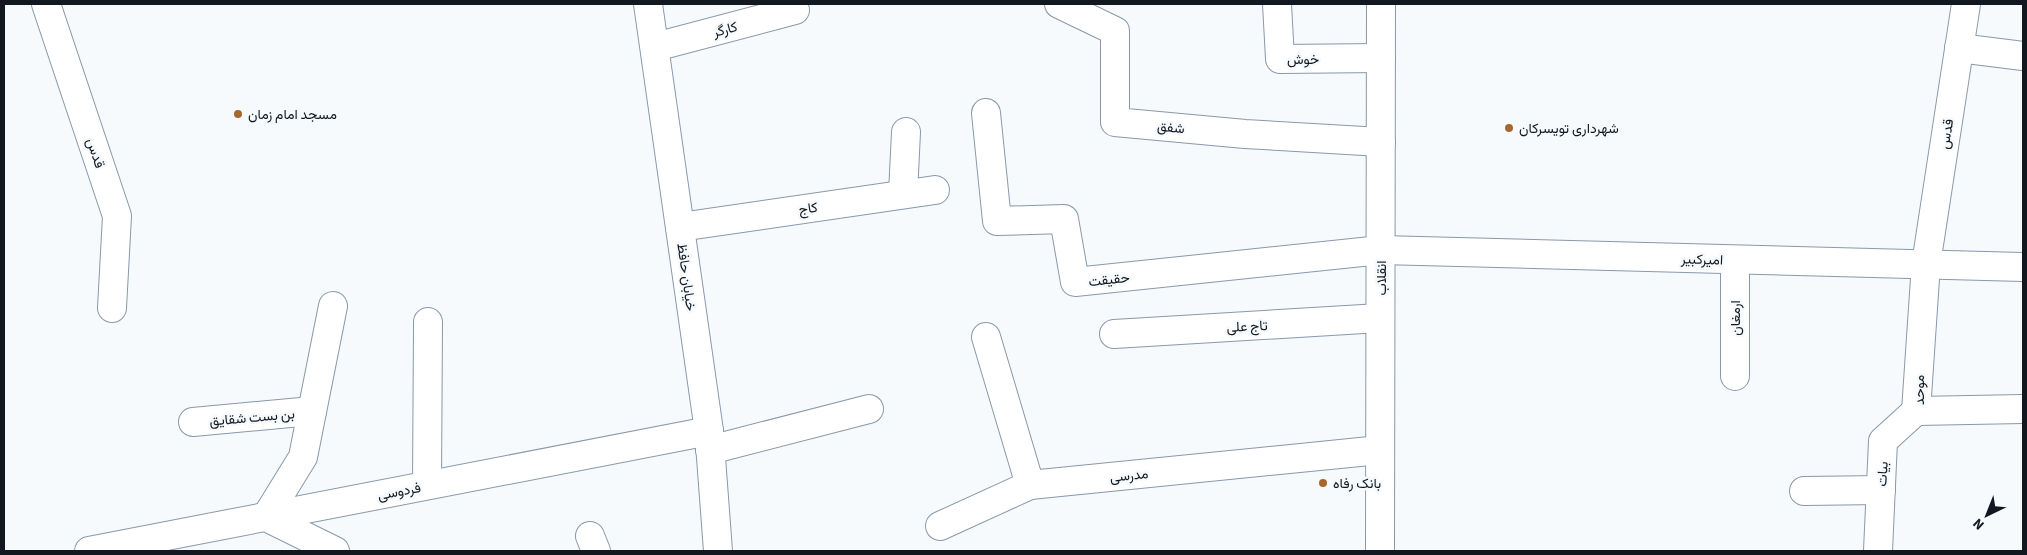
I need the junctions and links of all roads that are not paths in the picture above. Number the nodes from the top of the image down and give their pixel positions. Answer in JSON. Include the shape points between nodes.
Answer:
{"nodes":[{"id":1,"x":46,"y":4,"type":"edge"},
{"id":2,"x":648,"y":4,"type":"edge"},
{"id":3,"x":1059,"y":4,"type":"edge"},
{"id":4,"x":1277,"y":4,"type":"edge"},
{"id":5,"x":1381,"y":4,"type":"edge"},
{"id":6,"x":1966,"y":4,"type":"edge"},
{"id":7,"x":795,"y":10,"type":"dead end"},
{"id":8,"x":655,"y":47,"type":"junction"},
{"id":9,"x":1959,"y":48,"type":"junction"},
{"id":10,"x":2023,"y":56,"type":"edge"},
{"id":11,"x":1381,"y":58,"type":"junction"},
{"id":12,"x":986,"y":113,"type":"dead end"},
{"id":13,"x":906,"y":132,"type":"dead end"},
{"id":14,"x":1381,"y":142,"type":"junction"},
{"id":15,"x":935,"y":190,"type":"dead end"},
{"id":16,"x":903,"y":194,"type":"junction"},
{"id":17,"x":680,"y":227,"type":"junction"},
{"id":18,"x":1381,"y":250,"type":"junction"},
{"id":19,"x":1735,"y":260,"type":"junction"},
{"id":20,"x":1926,"y":264,"type":"junction"},
{"id":21,"x":2023,"y":267,"type":"edge"},
{"id":22,"x":333,"y":306,"type":"dead end"},
{"id":23,"x":112,"y":308,"type":"dead end"},
{"id":24,"x":1380,"y":318,"type":"junction"},
{"id":25,"x":428,"y":322,"type":"dead end"},
{"id":26,"x":1114,"y":334,"type":"dead end"},
{"id":27,"x":986,"y":337,"type":"dead end"},
{"id":28,"x":1735,"y":376,"type":"dead end"},
{"id":29,"x":869,"y":409,"type":"dead end"},
{"id":30,"x":2023,"y":409,"type":"edge"},
{"id":31,"x":1916,"y":410,"type":"junction"},
{"id":32,"x":312,"y":411,"type":"junction"},
{"id":33,"x":193,"y":422,"type":"dead end"},
{"id":34,"x":709,"y":440,"type":"junction"},
{"id":35,"x":1380,"y":450,"type":"junction"},
{"id":36,"x":1030,"y":484,"type":"junction"},
{"id":37,"x":427,"y":485,"type":"junction"},
{"id":38,"x":1881,"y":490,"type":"junction"},
{"id":39,"x":1804,"y":491,"type":"dead end"},
{"id":40,"x":266,"y":517,"type":"junction"},
{"id":41,"x":940,"y":526,"type":"dead end"},
{"id":42,"x":156,"y":545,"type":"edge"},
{"id":43,"x":89,"y":551,"type":"edge"},
{"id":44,"x":335,"y":551,"type":"edge"},
{"id":45,"x":718,"y":551,"type":"edge"},
{"id":46,"x":1380,"y":551,"type":"edge"},
{"id":47,"x":1878,"y":551,"type":"edge"}],
"edges":[{"from":1,"to":23,"type":"street","name":"قدس","via":[[117,216]]},
{"from":2,"to":8,"type":"street","name":"خیابان حافظ"},
{"from":3,"to":14,"type":"street","name":"شفق","via":[[1115,31],[1115,122]]},
{"from":4,"to":11,"type":"street","name":"خوش","via":[[1280,59]]},
{"from":5,"to":11,"type":"street","name":"انقلاب"},
{"from":6,"to":9,"type":"street","name":"قدس"},
{"from":7,"to":8,"type":"street","name":"کارگر"},
{"from":8,"to":17,"type":"street","name":"خیابان حافظ"},
{"from":9,"to":10,"type":"street"},
{"from":9,"to":20,"type":"street","name":"قدس"},
{"from":11,"to":14,"type":"street","name":"انقلاب"},
{"from":12,"to":18,"type":"street","name":"حقیقت","via":[[997,221],[1064,219],[1075,282]]},
{"from":13,"to":16,"type":"street"},
{"from":14,"to":18,"type":"street","name":"انقلاب"},
{"from":15,"to":16,"type":"street","name":"کاج"},
{"from":16,"to":17,"type":"street","name":"کاج"},
{"from":17,"to":34,"type":"street","name":"خیابان حافظ"},
{"from":18,"to":19,"type":"street","name":"امیرکبیر"},
{"from":18,"to":24,"type":"street","name":"انقلاب"},
{"from":19,"to":20,"type":"street","name":"امیرکبیر"},
{"from":19,"to":28,"type":"street","name":"ارمغان"},
{"from":20,"to":21,"type":"street","name":"امیرکبیر"},
{"from":20,"to":31,"type":"street","name":"موحد"},
{"from":22,"to":32,"type":"street"},
{"from":24,"to":26,"type":"street","name":"تاج علی"},
{"from":24,"to":35,"type":"street","name":"انقلاب"},
{"from":25,"to":37,"type":"street"},
{"from":27,"to":36,"type":"street"},
{"from":29,"to":34,"type":"street","name":"فردوسی"},
{"from":30,"to":31,"type":"street","name":"موحد"},
{"from":31,"to":38,"type":"street","name":"بیات","via":[[1884,441]]},
{"from":32,"to":33,"type":"street","name":"بن بست شقایق"},
{"from":32,"to":40,"type":"street","via":[[303,458]]},
{"from":34,"to":37,"type":"street","name":"فردوسی"},
{"from":34,"to":45,"type":"street","name":"خیابان حافظ"},
{"from":35,"to":36,"type":"street","name":"مدرسی"},
{"from":35,"to":46,"type":"street","name":"انقلاب"},
{"from":36,"to":41,"type":"street","name":"مدرسی"},
{"from":37,"to":40,"type":"street","name":"فردوسی"},
{"from":38,"to":39,"type":"street"},
{"from":38,"to":47,"type":"street","name":"بیات"},
{"from":40,"to":42,"type":"street","name":"فردوسی"},
{"from":40,"to":44,"type":"street"},
{"from":42,"to":43,"type":"street","name":"فردوسی"}]}
